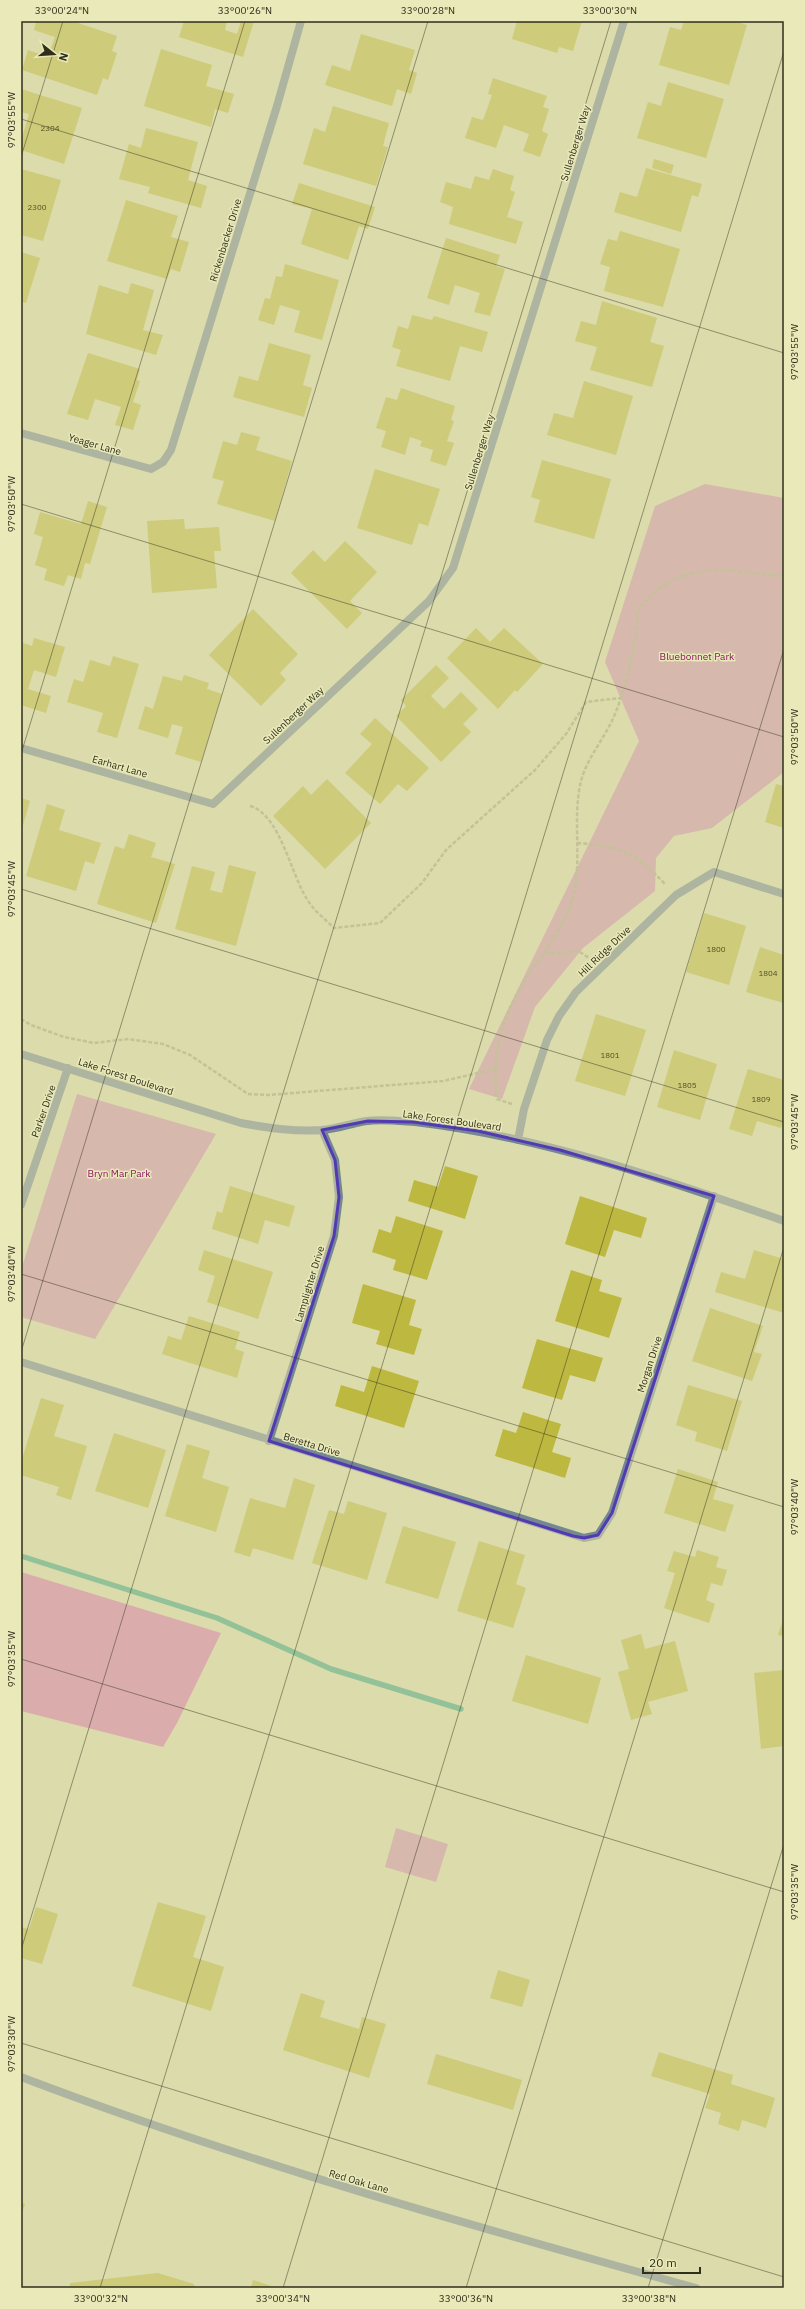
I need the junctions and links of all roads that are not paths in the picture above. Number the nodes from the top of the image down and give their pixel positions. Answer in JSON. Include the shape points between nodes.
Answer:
{"nodes":[{"id":1,"x":300,"y":21,"type":"edge"},
{"id":2,"x":624,"y":21,"type":"edge"},
{"id":3,"x":21,"y":433,"type":"edge"},
{"id":4,"x":163,"y":462,"type":"joint"},
{"id":5,"x":21,"y":748,"type":"edge"},
{"id":6,"x":213,"y":804,"type":"joint"},
{"id":7,"x":784,"y":894,"type":"edge"},
{"id":8,"x":21,"y":1054,"type":"edge"},
{"id":9,"x":68,"y":1068,"type":"junction"},
{"id":10,"x":322,"y":1130,"type":"junction"},
{"id":11,"x":518,"y":1140,"type":"junction"},
{"id":12,"x":714,"y":1196,"type":"junction"},
{"id":13,"x":21,"y":1205,"type":"edge"},
{"id":14,"x":784,"y":1221,"type":"edge"},
{"id":15,"x":21,"y":1362,"type":"edge"},
{"id":16,"x":269,"y":1441,"type":"junction"},
{"id":17,"x":598,"y":1535,"type":"joint"},
{"id":18,"x":21,"y":2077,"type":"edge"},
{"id":19,"x":696,"y":2288,"type":"edge"}],
"edges":[{"from":1,"to":4,"type":"street","name":"Rickenbacker Drive","via":[[275,114],[173,442]]},
{"from":2,"to":6,"type":"street","name":"Sullenberger Way","via":[[453,568],[429,601]]},
{"from":3,"to":4,"type":"street","name":"Yeager Lane","via":[[151,469]]},
{"from":5,"to":6,"type":"street","name":"Earhart Lane"},
{"from":7,"to":11,"type":"street","name":"Hill Ridge Drive","via":[[714,872],[676,895],[576,992],[559,1016],[546,1040],[524,1109]]},
{"from":8,"to":9,"type":"street","name":"Lake Forest Boulevard"},
{"from":9,"to":10,"type":"street","name":"Lake Forest Boulevard","via":[[241,1123],[272,1129]]},
{"from":9,"to":13,"type":"street","name":"Parker Drive"},
{"from":10,"to":11,"type":"street","name":"Lake Forest Boulevard","via":[[368,1121],[413,1122],[478,1131]]},
{"from":10,"to":16,"type":"street","name":"Lamplighter Drive","via":[[335,1160],[339,1197],[334,1236]]},
{"from":11,"to":12,"type":"street","name":"Lake Forest Boulevard"},
{"from":12,"to":14,"type":"street","name":"Lake Forest Boulevard"},
{"from":12,"to":17,"type":"street","name":"Morgan Drive","via":[[612,1513]]},
{"from":15,"to":16,"type":"street","name":"Beretta Drive"},
{"from":16,"to":17,"type":"street","name":"Beretta Drive","via":[[573,1536],[584,1538]]},
{"from":18,"to":19,"type":"street","name":"Red Oak Lane","via":[[98,2107],[284,2170]]}]}
